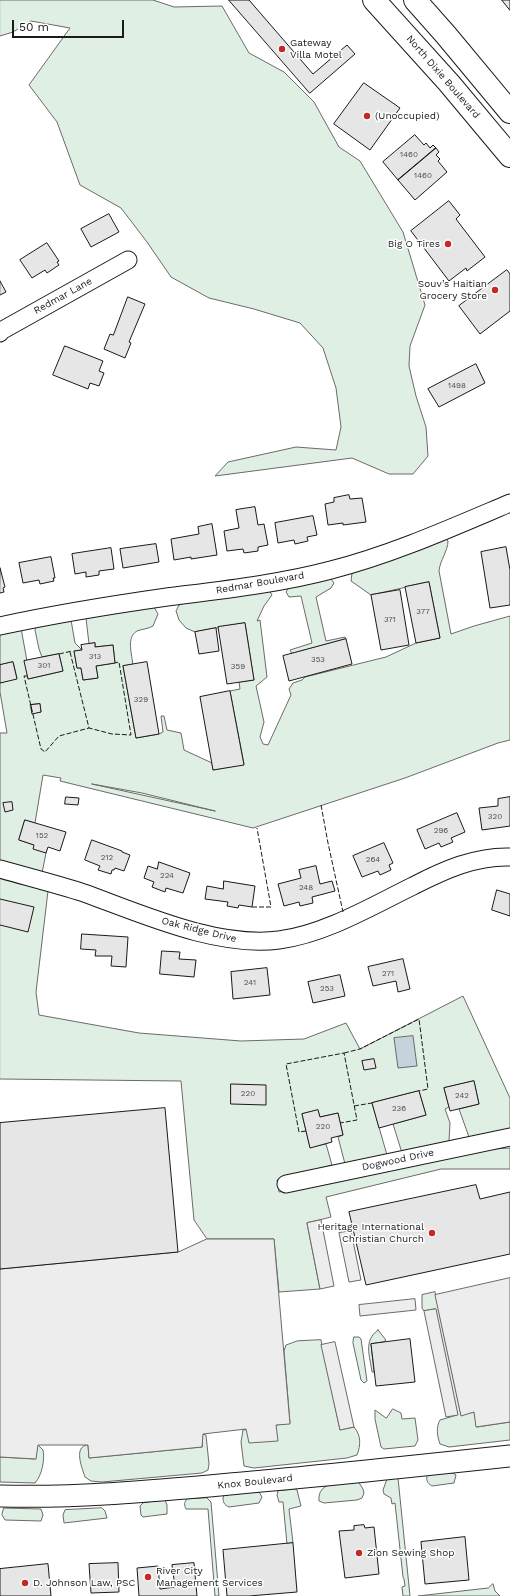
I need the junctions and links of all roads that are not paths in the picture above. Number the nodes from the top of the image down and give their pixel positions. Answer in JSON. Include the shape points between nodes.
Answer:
{"nodes":[{"id":1,"x":374,"y":0,"type":"edge"},
{"id":2,"x":415,"y":0,"type":"edge"},
{"id":3,"x":510,"y":112,"type":"edge"},
{"id":4,"x":510,"y":156,"type":"edge"},
{"id":5,"x":128,"y":260,"type":"dead end"},
{"id":6,"x":0,"y":333,"type":"edge"},
{"id":7,"x":510,"y":503,"type":"edge"},
{"id":8,"x":0,"y":626,"type":"edge"},
{"id":9,"x":510,"y":857,"type":"edge"},
{"id":10,"x":0,"y":870,"type":"edge"},
{"id":11,"x":510,"y":1137,"type":"edge"},
{"id":12,"x":286,"y":1184,"type":"dead end"},
{"id":13,"x":510,"y":1456,"type":"edge"},
{"id":14,"x":0,"y":1496,"type":"edge"}],
"edges":[{"from":1,"to":4,"type":"highway","name":"North Dixie Boulevard"},
{"from":2,"to":3,"type":"highway"},
{"from":5,"to":6,"type":"street","name":"Redmar Lane"},
{"from":7,"to":8,"type":"street","name":"Redmar Boulevard","via":[[406,547],[332,570],[282,581],[135,602]]},
{"from":9,"to":10,"type":"street","name":"Oak Ridge Drive","via":[[482,858],[465,863],[314,931],[279,940],[242,941],[187,929],[49,882]]},
{"from":11,"to":12,"type":"street","name":"Dogwood Drive"},
{"from":13,"to":14,"type":"main road","name":"Knox Boulevard","via":[[126,1494]]}]}
